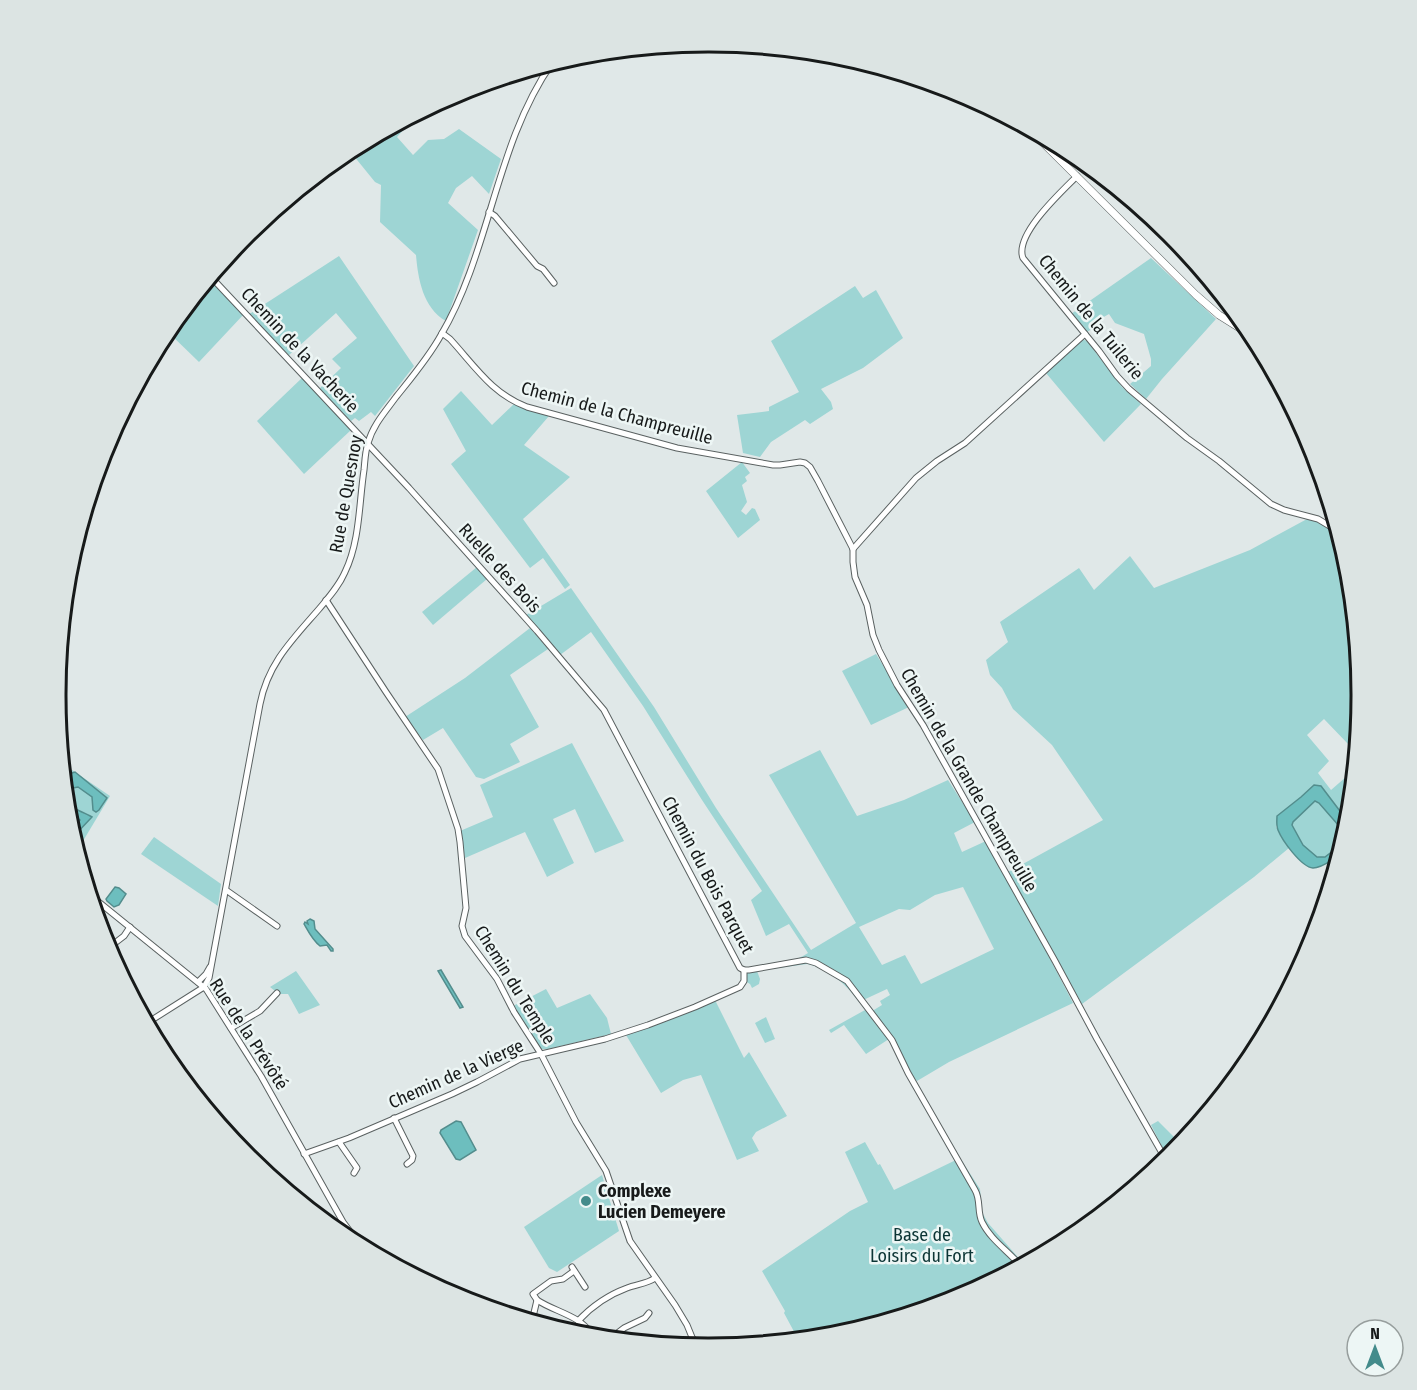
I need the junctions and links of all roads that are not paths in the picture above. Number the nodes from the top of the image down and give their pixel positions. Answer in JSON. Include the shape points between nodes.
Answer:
{"nodes":[{"id":1,"x":546,"y":73,"type":"edge"},
{"id":2,"x":1057,"y":156,"type":"edge"},
{"id":3,"x":1077,"y":176,"type":"junction"},
{"id":4,"x":489,"y":212,"type":"junction"},
{"id":5,"x":216,"y":282,"type":"edge"},
{"id":6,"x":554,"y":283,"type":"dead end"},
{"id":7,"x":1232,"y":323,"type":"edge"},
{"id":8,"x":442,"y":333,"type":"junction"},
{"id":9,"x":1084,"y":334,"type":"junction"},
{"id":10,"x":368,"y":444,"type":"junction"},
{"id":11,"x":740,"y":459,"type":"joint"},
{"id":12,"x":1328,"y":525,"type":"edge"},
{"id":13,"x":853,"y":549,"type":"junction"},
{"id":14,"x":327,"y":600,"type":"junction"},
{"id":15,"x":608,"y":716,"type":"joint"},
{"id":16,"x":226,"y":890,"type":"junction"},
{"id":17,"x":101,"y":904,"type":"edge"},
{"id":18,"x":277,"y":926,"type":"dead end"},
{"id":19,"x":130,"y":927,"type":"junction"},
{"id":20,"x":116,"y":942,"type":"edge"},
{"id":21,"x":216,"y":942,"type":"junction"},
{"id":22,"x":744,"y":970,"type":"junction"},
{"id":23,"x":198,"y":982,"type":"junction"},
{"id":24,"x":204,"y":987,"type":"junction"},
{"id":25,"x":277,"y":993,"type":"dead end"},
{"id":26,"x":154,"y":1019,"type":"edge"},
{"id":27,"x":231,"y":1028,"type":"junction"},
{"id":28,"x":541,"y":1054,"type":"junction"},
{"id":29,"x":394,"y":1118,"type":"junction"},
{"id":30,"x":339,"y":1142,"type":"junction"},
{"id":31,"x":1161,"y":1151,"type":"edge"},
{"id":32,"x":304,"y":1154,"type":"junction"},
{"id":33,"x":407,"y":1164,"type":"dead end"},
{"id":34,"x":354,"y":1173,"type":"dead end"},
{"id":35,"x":343,"y":1222,"type":"edge"},
{"id":36,"x":1015,"y":1259,"type":"edge"},
{"id":37,"x":655,"y":1278,"type":"junction"},
{"id":38,"x":585,"y":1287,"type":"dead end"},
{"id":39,"x":537,"y":1300,"type":"junction"},
{"id":40,"x":534,"y":1313,"type":"edge"},
{"id":41,"x":649,"y":1313,"type":"dead end"},
{"id":42,"x":578,"y":1321,"type":"junction"},
{"id":43,"x":583,"y":1325,"type":"edge"},
{"id":44,"x":619,"y":1331,"type":"edge"},
{"id":45,"x":692,"y":1337,"type":"edge"}],
"edges":[{"from":1,"to":4,"type":"street","name":"Rue de Quesnoy","via":[[524,111]]},
{"from":2,"to":3,"type":"main road"},
{"from":3,"to":7,"type":"main road","via":[[1196,295]]},
{"from":3,"to":9,"type":"street","name":"Chemin de la Tuilerie","via":[[1036,219],[1021,253]]},
{"from":4,"to":6,"type":"street"},
{"from":4,"to":8,"type":"street","name":"Rue de Quesnoy","via":[[461,295]]},
{"from":5,"to":10,"type":"street","name":"Chemin de la Vacherie"},
{"from":8,"to":10,"type":"street","name":"Rue de Quesnoy","via":[[381,417]]},
{"from":8,"to":11,"type":"street","name":"Chemin de la Champreuille","via":[[491,385],[519,404],[662,444]]},
{"from":9,"to":12,"type":"street","name":"Chemin de la Tuilerie","via":[[1129,389],[1271,504]]},
{"from":9,"to":13,"type":"street","via":[[970,439],[916,478]]},
{"from":10,"to":14,"type":"street","name":"Rue de Quesnoy","via":[[352,552],[343,577]]},
{"from":10,"to":15,"type":"street","name":"Ruelle des Bois"},
{"from":11,"to":13,"type":"street","name":"Chemin de la Grande Champreuille","via":[[777,465],[806,463]]},
{"from":13,"to":31,"type":"street","name":"Chemin de la Grande Champreuille","via":[[855,577],[885,662]]},
{"from":14,"to":16,"type":"street","name":"Rue de Quesnoy","via":[[281,653],[265,684]]},
{"from":14,"to":28,"type":"street","name":"Chemin du Temple","via":[[438,769],[460,838],[466,908],[464,934],[498,979]]},
{"from":15,"to":22,"type":"street","name":"Chemin du Bois Parquet"},
{"from":16,"to":18,"type":"street"},
{"from":16,"to":21,"type":"street","name":"Rue de Quesnoy"},
{"from":17,"to":19,"type":"street","name":"Rue de la Prévôté"},
{"from":19,"to":20,"type":"street"},
{"from":19,"to":23,"type":"street","name":"Rue de la Prévôté"},
{"from":21,"to":23,"type":"street","name":"Rue de Quesnoy","via":[[209,970]]},
{"from":21,"to":24,"type":"street","name":"Rue de Quesnoy","via":[[211,974]]},
{"from":22,"to":28,"type":"street","name":"Chemin de la Vierge","via":[[740,987],[656,1023]]},
{"from":22,"to":36,"type":"street","name":"Chemin du Bois Parquet","via":[[804,959],[847,981],[892,1040],[975,1190],[984,1226]]},
{"from":23,"to":24,"type":"street","name":"Rue de la Prévôté"},
{"from":24,"to":26,"type":"street"},
{"from":24,"to":27,"type":"street","name":"Rue de la Prévôté"},
{"from":25,"to":27,"type":"street","via":[[260,1011]]},
{"from":27,"to":32,"type":"street","name":"Rue de la Prévôté"},
{"from":28,"to":29,"type":"street","name":"Chemin de la Vierge","via":[[520,1059]]},
{"from":28,"to":37,"type":"street","name":"Chemin du Temple","via":[[606,1172],[630,1241]]},
{"from":29,"to":30,"type":"street","name":"Chemin de la Vierge"},
{"from":29,"to":33,"type":"street","via":[[413,1156]]},
{"from":30,"to":32,"type":"street","name":"Chemin de la Vierge"},
{"from":30,"to":34,"type":"street","via":[[357,1168]]},
{"from":32,"to":35,"type":"street","name":"Rue de la Prévôté"},
{"from":37,"to":42,"type":"street","via":[[610,1296]]},
{"from":37,"to":45,"type":"street","name":"Chemin du Temple"},
{"from":38,"to":39,"type":"street","via":[[573,1269],[563,1279],[552,1281],[533,1294]]},
{"from":39,"to":40,"type":"street"},
{"from":39,"to":42,"type":"street"},
{"from":41,"to":44,"type":"street"},
{"from":42,"to":43,"type":"street"}]}
